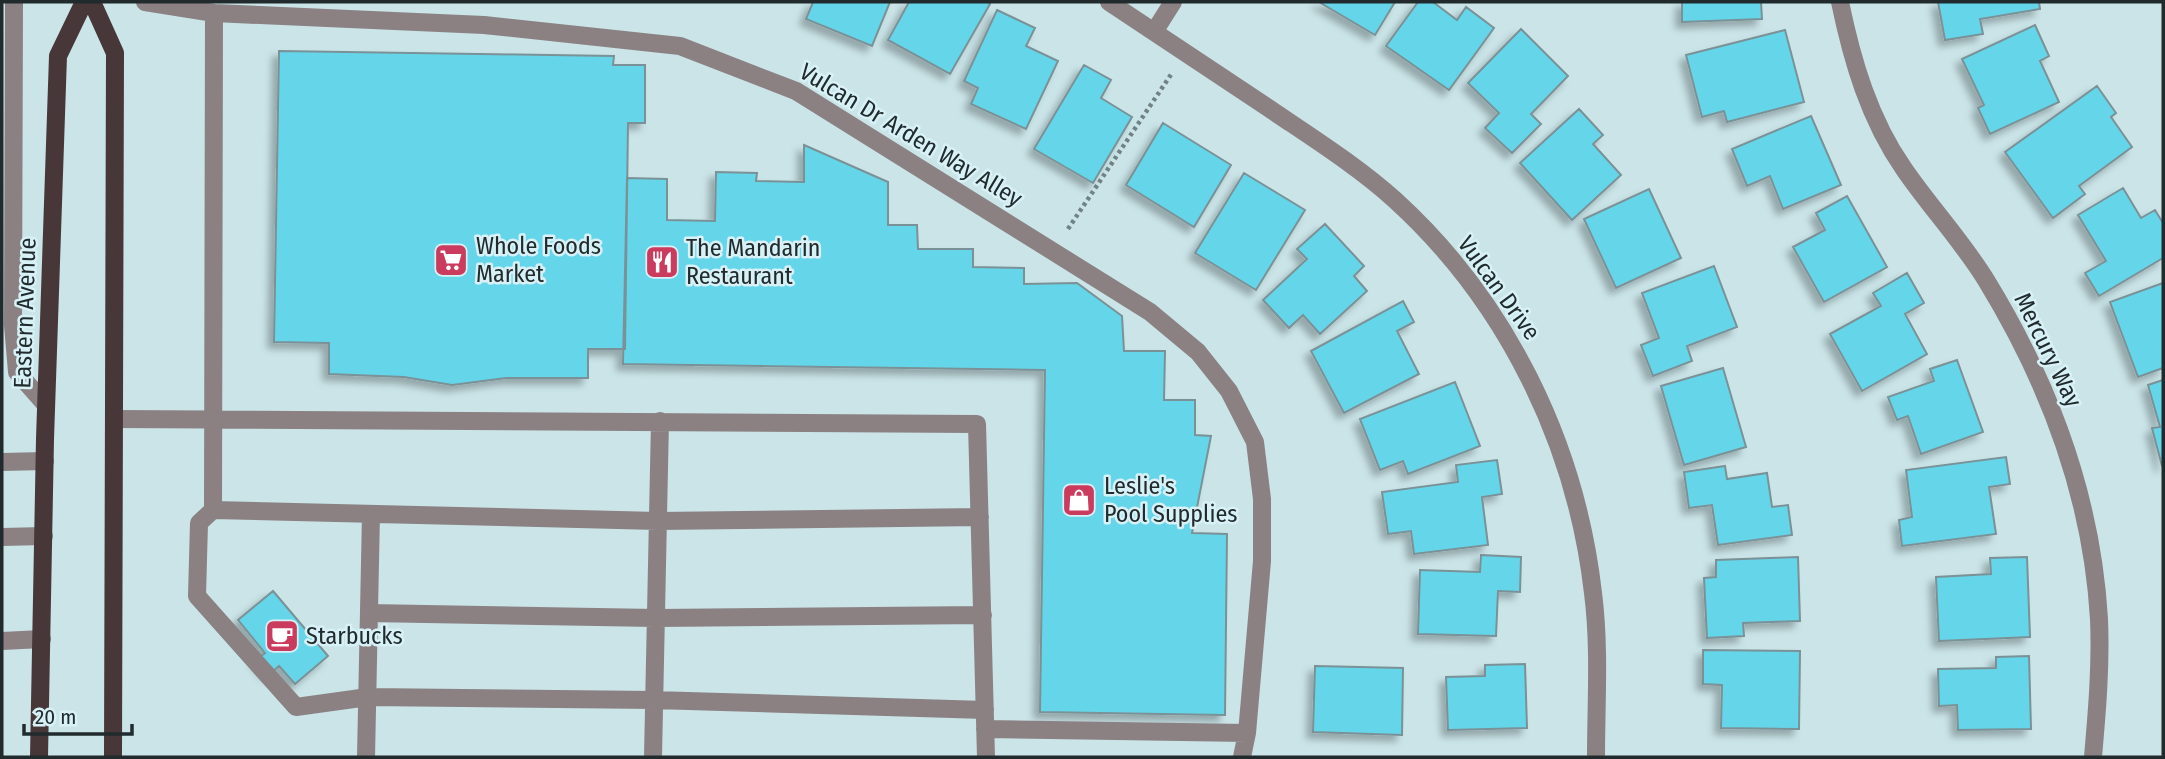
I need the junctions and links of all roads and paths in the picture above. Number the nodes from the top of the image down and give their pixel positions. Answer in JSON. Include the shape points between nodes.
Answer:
{"nodes":[{"id":1,"x":14,"y":2,"type":"edge"},
{"id":2,"x":84,"y":2,"type":"edge"},
{"id":3,"x":92,"y":2,"type":"edge"},
{"id":4,"x":145,"y":2,"type":"edge"},
{"id":5,"x":1109,"y":2,"type":"edge"},
{"id":6,"x":1173,"y":2,"type":"edge"},
{"id":7,"x":1840,"y":2,"type":"edge"},
{"id":8,"x":214,"y":13,"type":"junction"},
{"id":9,"x":1154,"y":32,"type":"junction"},
{"id":10,"x":1185,"y":53,"type":"junction"},
{"id":11,"x":1054,"y":250,"type":"junction"},
{"id":12,"x":9,"y":371,"type":"edge"},
{"id":13,"x":46,"y":405,"type":"junction"},
{"id":14,"x":214,"y":418,"type":"junction"},
{"id":15,"x":114,"y":419,"type":"junction"},
{"id":16,"x":660,"y":421,"type":"junction"},
{"id":17,"x":45,"y":461,"type":"junction"},
{"id":18,"x":2,"y":462,"type":"edge"},
{"id":19,"x":213,"y":510,"type":"junction"},
{"id":20,"x":371,"y":513,"type":"junction"},
{"id":21,"x":980,"y":517,"type":"junction"},
{"id":22,"x":658,"y":521,"type":"junction"},
{"id":23,"x":44,"y":536,"type":"junction"},
{"id":24,"x":2,"y":537,"type":"edge"},
{"id":25,"x":369,"y":613,"type":"junction"},
{"id":26,"x":983,"y":615,"type":"junction"},
{"id":27,"x":656,"y":618,"type":"junction"},
{"id":28,"x":42,"y":639,"type":"junction"},
{"id":29,"x":2,"y":641,"type":"edge"},
{"id":30,"x":368,"y":698,"type":"junction"},
{"id":31,"x":654,"y":701,"type":"junction"},
{"id":32,"x":985,"y":710,"type":"junction"},
{"id":33,"x":985,"y":729,"type":"junction"},
{"id":34,"x":1247,"y":733,"type":"junction"},
{"id":35,"x":39,"y":757,"type":"edge"},
{"id":36,"x":113,"y":757,"type":"edge"},
{"id":37,"x":366,"y":757,"type":"edge"},
{"id":38,"x":653,"y":757,"type":"edge"},
{"id":39,"x":986,"y":757,"type":"edge"},
{"id":40,"x":1242,"y":757,"type":"edge"},
{"id":41,"x":1596,"y":757,"type":"edge"},
{"id":42,"x":2093,"y":757,"type":"edge"}],
"edges":[{"from":1,"to":12,"type":"street"},
{"from":2,"to":13,"type":"main road","name":"Eastern Avenue","via":[[58,56]]},
{"from":3,"to":15,"type":"main road","via":[[115,53]]},
{"from":4,"to":8,"type":"street","name":"Vulcan Dr Arden Way Alley"},
{"from":5,"to":9,"type":"street","name":"Vulcan Drive"},
{"from":6,"to":9,"type":"street"},
{"from":7,"to":42,"type":"street","name":"Mercury Way","via":[[1851,54],[1872,112],[1902,167],[1984,278],[2052,406],[2090,546],[2099,631]]},
{"from":8,"to":11,"type":"street","name":"Vulcan Dr Arden Way Alley","via":[[484,25],[680,46],[796,91]]},
{"from":8,"to":14,"type":"street"},
{"from":9,"to":10,"type":"street","name":"Vulcan Drive"},
{"from":10,"to":11,"type":"path"},
{"from":10,"to":41,"type":"street","name":"Vulcan Drive","via":[[1348,161],[1396,201],[1463,271],[1516,351],[1557,438],[1576,499],[1593,594]]},
{"from":11,"to":34,"type":"street","name":"Vulcan Dr Arden Way Alley","via":[[1150,312],[1198,352],[1228,391],[1255,442],[1262,499],[1262,561]]},
{"from":12,"to":13,"type":"street"},
{"from":13,"to":17,"type":"main road","name":"Eastern Avenue"},
{"from":14,"to":15,"type":"street"},
{"from":14,"to":16,"type":"street"},
{"from":14,"to":19,"type":"street"},
{"from":15,"to":36,"type":"main road"},
{"from":16,"to":21,"type":"street","via":[[977,424]]},
{"from":16,"to":22,"type":"street"},
{"from":17,"to":18,"type":"street"},
{"from":17,"to":23,"type":"main road","name":"Eastern Avenue"},
{"from":19,"to":20,"type":"street"},
{"from":19,"to":30,"type":"street","via":[[199,523],[197,596],[296,707]]},
{"from":20,"to":22,"type":"street"},
{"from":20,"to":25,"type":"street"},
{"from":21,"to":22,"type":"street"},
{"from":21,"to":26,"type":"street"},
{"from":22,"to":27,"type":"street"},
{"from":23,"to":24,"type":"street"},
{"from":23,"to":28,"type":"main road","name":"Eastern Avenue"},
{"from":25,"to":27,"type":"street"},
{"from":25,"to":30,"type":"street"},
{"from":26,"to":27,"type":"street"},
{"from":26,"to":32,"type":"street"},
{"from":27,"to":31,"type":"street"},
{"from":28,"to":29,"type":"street"},
{"from":28,"to":35,"type":"main road","name":"Eastern Avenue"},
{"from":30,"to":31,"type":"street"},
{"from":30,"to":37,"type":"street"},
{"from":31,"to":32,"type":"street"},
{"from":31,"to":38,"type":"street"},
{"from":32,"to":33,"type":"street"},
{"from":33,"to":34,"type":"street"},
{"from":33,"to":39,"type":"street"},
{"from":34,"to":40,"type":"street","name":"Vulcan Dr Arden Way Alley"}]}
